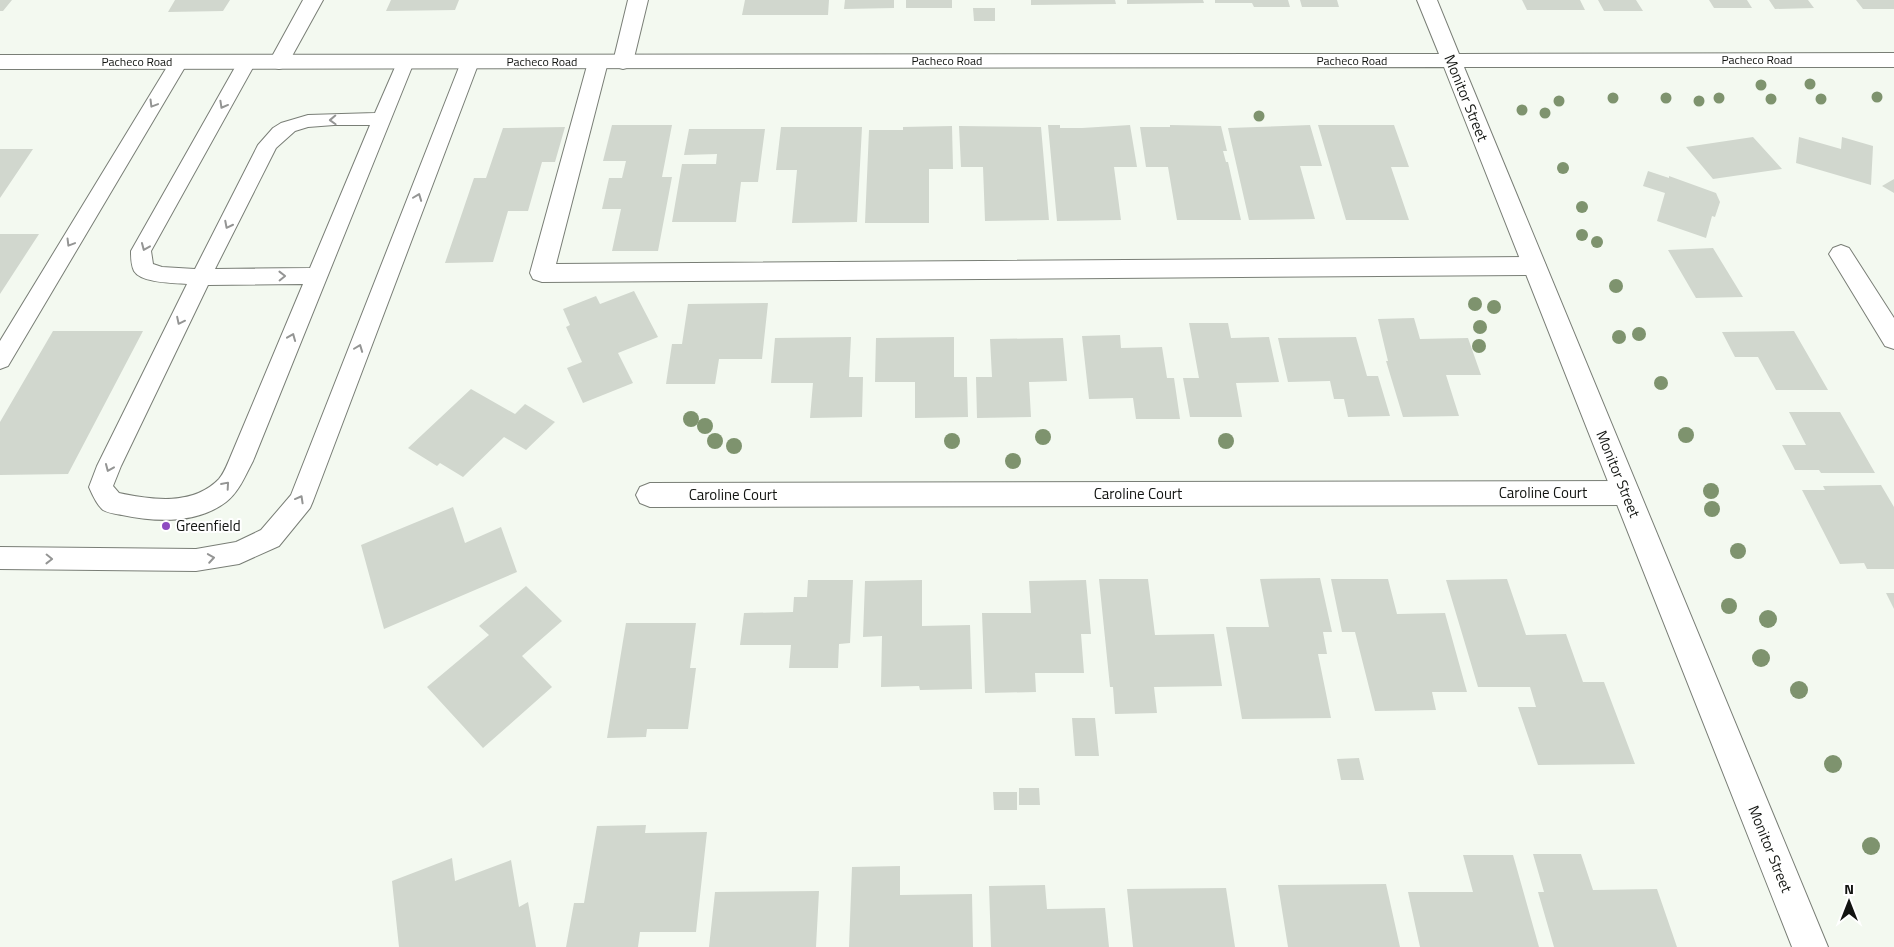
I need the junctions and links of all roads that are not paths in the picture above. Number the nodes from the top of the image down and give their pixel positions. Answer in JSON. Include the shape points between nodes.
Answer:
{"nodes":[{"id":1,"x":312,"y":0,"type":"edge"},
{"id":2,"x":638,"y":0,"type":"edge"},
{"id":3,"x":1427,"y":0,"type":"edge"},
{"id":4,"x":1894,"y":60,"type":"edge"},
{"id":5,"x":1451,"y":61,"type":"junction"},
{"id":6,"x":0,"y":62,"type":"edge"},
{"id":7,"x":178,"y":62,"type":"junction"},
{"id":8,"x":247,"y":62,"type":"junction"},
{"id":9,"x":279,"y":62,"type":"junction"},
{"id":10,"x":404,"y":62,"type":"junction"},
{"id":11,"x":470,"y":62,"type":"junction"},
{"id":12,"x":598,"y":62,"type":"junction"},
{"id":13,"x":623,"y":62,"type":"junction"},
{"id":14,"x":382,"y":118,"type":"junction"},
{"id":15,"x":1841,"y":254,"type":"dead end"},
{"id":16,"x":1534,"y":266,"type":"junction"},
{"id":17,"x":316,"y":276,"type":"junction"},
{"id":18,"x":201,"y":277,"type":"junction"},
{"id":19,"x":1894,"y":339,"type":"edge"},
{"id":20,"x":0,"y":360,"type":"edge"},
{"id":21,"x":1626,"y":493,"type":"junction"},
{"id":22,"x":650,"y":495,"type":"dead end"},
{"id":23,"x":0,"y":558,"type":"edge"},
{"id":24,"x":1810,"y":947,"type":"edge"}],
"edges":[{"from":1,"to":9,"type":"street"},
{"from":2,"to":13,"type":"street"},
{"from":3,"to":5,"type":"street","name":"Monitor Street"},
{"from":4,"to":5,"type":"street","name":"Pacheco Road"},
{"from":5,"to":13,"type":"street","name":"Pacheco Road"},
{"from":5,"to":16,"type":"street","name":"Monitor Street"},
{"from":6,"to":7,"type":"street","name":"Pacheco Road"},
{"from":7,"to":8,"type":"street","name":"Pacheco Road"},
{"from":7,"to":20,"type":"lane","one_way":true},
{"from":8,"to":9,"type":"street","name":"Pacheco Road"},
{"from":8,"to":18,"type":"lane","one_way":true,"via":[[142,252],[143,268],[160,275]]},
{"from":9,"to":10,"type":"street","name":"Pacheco Road"},
{"from":10,"to":11,"type":"street","name":"Pacheco Road"},
{"from":10,"to":14,"type":"lane"},
{"from":11,"to":12,"type":"street","name":"Pacheco Road"},
{"from":23,"to":11,"type":"lane","one_way":true,"via":[[196,560],[239,553],[270,538],[301,500]]},
{"from":12,"to":13,"type":"street","name":"Pacheco Road"},
{"from":12,"to":16,"type":"street","via":[[542,273]]},
{"from":14,"to":17,"type":"lane"},
{"from":14,"to":18,"type":"lane","one_way":true,"via":[[307,121],[288,127],[277,135],[268,145]]},
{"from":15,"to":19,"type":"street"},
{"from":16,"to":21,"type":"street","name":"Monitor Street"},
{"from":18,"to":17,"type":"lane","one_way":true},
{"from":18,"to":17,"type":"lane","one_way":true,"via":[[109,466],[101,487],[111,502],[131,507],[180,509],[208,502],[228,484]]},
{"from":21,"to":22,"type":"street","name":"Caroline Court"},
{"from":21,"to":24,"type":"street","name":"Monitor Street"}]}
